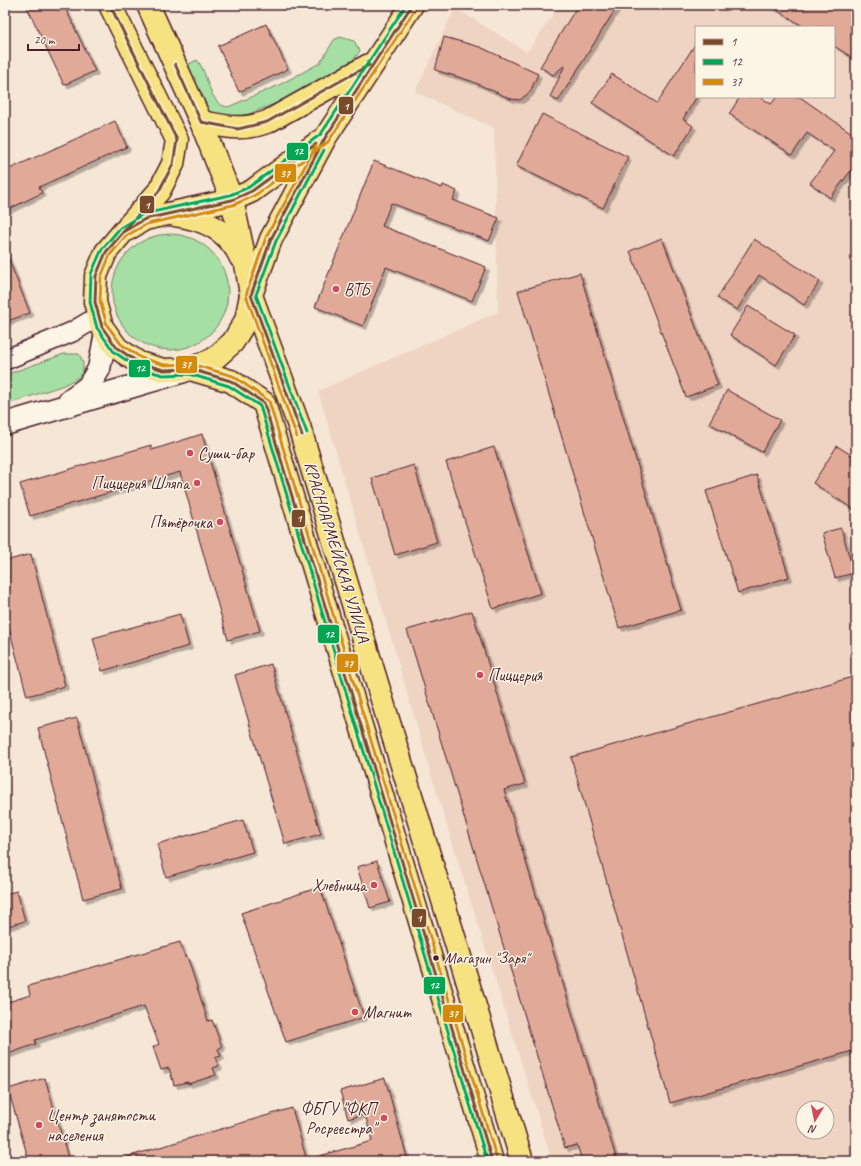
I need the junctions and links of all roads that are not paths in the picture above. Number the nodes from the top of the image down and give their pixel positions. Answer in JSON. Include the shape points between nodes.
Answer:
{"nodes":[{"id":1,"x":110,"y":5,"type":"edge"},
{"id":2,"x":148,"y":5,"type":"edge"},
{"id":3,"x":412,"y":5,"type":"edge"},
{"id":4,"x":372,"y":63,"type":"junction"},
{"id":5,"x":201,"y":122,"type":"junction"},
{"id":6,"x":325,"y":138,"type":"junction"},
{"id":7,"x":232,"y":200,"type":"junction"},
{"id":8,"x":170,"y":214,"type":"junction"},
{"id":9,"x":123,"y":232,"type":"junction"},
{"id":10,"x":247,"y":270,"type":"junction"},
{"id":11,"x":251,"y":295,"type":"junction"},
{"id":12,"x":103,"y":324,"type":"junction"},
{"id":13,"x":5,"y":360,"type":"edge"},
{"id":14,"x":190,"y":369,"type":"junction"},
{"id":15,"x":62,"y":406,"type":"junction"},
{"id":16,"x":5,"y":424,"type":"edge"},
{"id":17,"x":492,"y":1161,"type":"edge"},
{"id":18,"x":522,"y":1161,"type":"edge"}],
"edges":[{"from":1,"to":9,"type":"main road","via":[[177,140],[173,164],[159,191]]},
{"from":2,"to":5,"type":"main road"},
{"from":3,"to":4,"type":"main road"},
{"from":4,"to":5,"type":"main road","via":[[267,122],[238,129]]},
{"from":4,"to":6,"type":"main road"},
{"from":5,"to":7,"type":"main road"},
{"from":6,"to":7,"type":"main road","via":[[252,191]]},
{"from":6,"to":11,"type":"main road","via":[[271,239]]},
{"from":7,"to":8,"type":"main road"},
{"from":7,"to":10,"type":"main road"},
{"from":8,"to":9,"type":"main road","via":[[145,219]]},
{"from":8,"to":10,"type":"main road","via":[[195,218],[218,229],[236,247]]},
{"from":9,"to":12,"type":"main road","via":[[106,252],[96,276],[95,302]]},
{"from":10,"to":11,"type":"main road"},
{"from":11,"to":14,"type":"main road","via":[[246,320],[233,342],[214,359]]},
{"from":11,"to":18,"type":"main road","name":"КРАСНОАРМЕЙСКАЯ УЛИЦА","via":[[299,426]]},
{"from":12,"to":13,"type":"street","via":[[72,332]]},
{"from":12,"to":14,"type":"main road","via":[[118,348],[139,363],[164,370]]},
{"from":12,"to":15,"type":"main road","via":[[99,369],[88,387]]},
{"from":14,"to":15,"type":"main road"},
{"from":14,"to":17,"type":"main road","name":"КРАСНОАРМЕЙСКАЯ УЛИЦА","via":[[231,381],[264,403]]},
{"from":15,"to":16,"type":"main road"}]}
